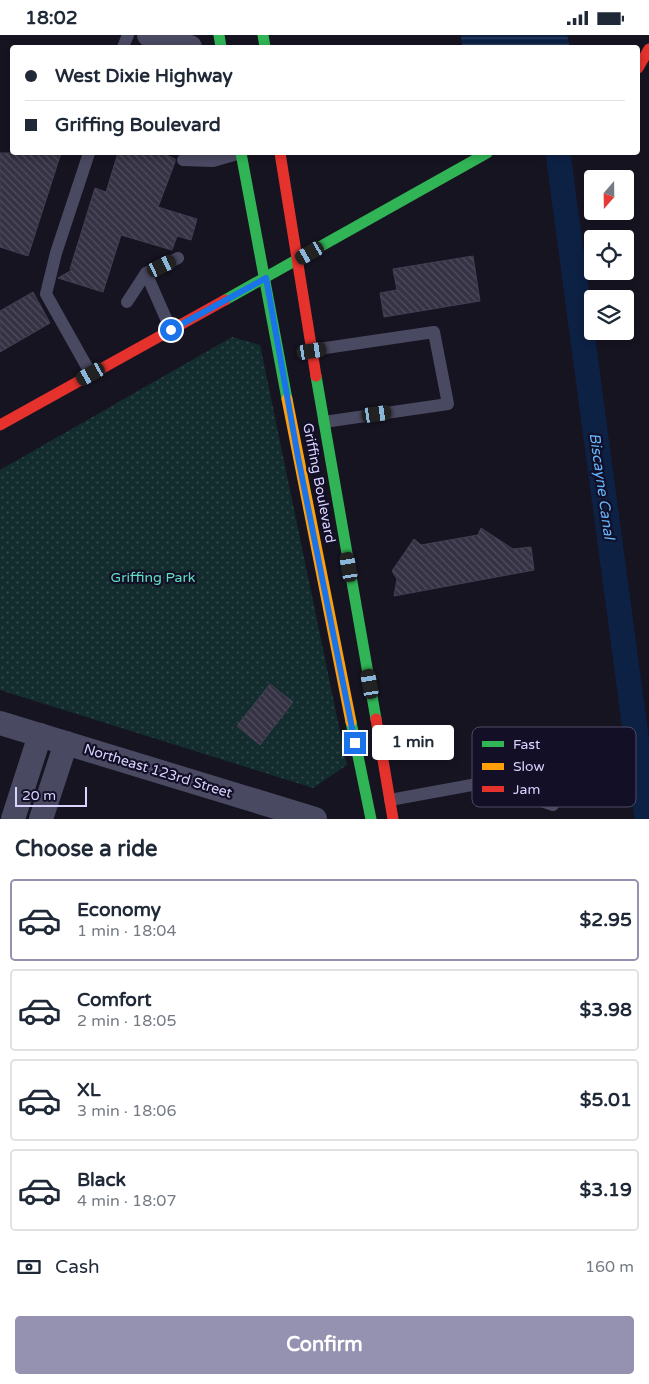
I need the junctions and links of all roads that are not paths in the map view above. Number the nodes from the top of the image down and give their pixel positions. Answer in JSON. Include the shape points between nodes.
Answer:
{"nodes":[{"id":1,"x":149,"y":35,"type":"edge"},
{"id":2,"x":177,"y":45,"type":"edge"},
{"id":3,"x":649,"y":49,"type":"edge"},
{"id":4,"x":642,"y":68,"type":"edge"},
{"id":5,"x":88,"y":155,"type":"edge"},
{"id":6,"x":234,"y":155,"type":"edge"},
{"id":7,"x":241,"y":155,"type":"edge"},
{"id":8,"x":280,"y":155,"type":"edge"},
{"id":9,"x":483,"y":155,"type":"edge"},
{"id":10,"x":183,"y":161,"type":"dead end"},
{"id":11,"x":178,"y":258,"type":"dead end"},
{"id":12,"x":296,"y":261,"type":"junction"},
{"id":13,"x":146,"y":273,"type":"junction"},
{"id":14,"x":266,"y":278,"type":"junction"},
{"id":15,"x":127,"y":302,"type":"dead end"},
{"id":16,"x":171,"y":330,"type":"junction"},
{"id":17,"x":312,"y":351,"type":"junction"},
{"id":18,"x":91,"y":374,"type":"junction"},
{"id":19,"x":324,"y":422,"type":"junction"},
{"id":20,"x":0,"y":425,"type":"edge"},
{"id":21,"x":0,"y":723,"type":"edge"},
{"id":22,"x":40,"y":735,"type":"junction"},
{"id":23,"x":66,"y":743,"type":"junction"},
{"id":24,"x":472,"y":785,"type":"edge"},
{"id":25,"x":390,"y":800,"type":"junction"},
{"id":26,"x":13,"y":819,"type":"edge"},
{"id":27,"x":41,"y":819,"type":"edge"},
{"id":28,"x":315,"y":819,"type":"edge"},
{"id":29,"x":371,"y":819,"type":"edge"},
{"id":30,"x":393,"y":819,"type":"edge"}],
"edges":[{"from":1,"to":2,"type":"street"},
{"from":3,"to":4,"type":"street"},
{"from":5,"to":18,"type":"lane","via":[[46,294]]},
{"from":6,"to":10,"type":"lane","via":[[213,161]]},
{"from":7,"to":14,"type":"street","name":"Griffing Boulevard"},
{"from":8,"to":12,"type":"street","name":"Griffing Boulevard"},
{"from":9,"to":12,"type":"street"},
{"from":11,"to":13,"type":"lane"},
{"from":12,"to":14,"type":"street"},
{"from":12,"to":17,"type":"street","name":"Griffing Boulevard"},
{"from":13,"to":15,"type":"lane"},
{"from":13,"to":16,"type":"lane"},
{"from":14,"to":16,"type":"street"},
{"from":14,"to":29,"type":"street","name":"Griffing Boulevard","via":[[298,457]]},
{"from":16,"to":18,"type":"street"},
{"from":17,"to":19,"type":"street","name":"Griffing Boulevard"},
{"from":17,"to":19,"type":"lane","via":[[434,332],[448,404]]},
{"from":18,"to":20,"type":"street"},
{"from":19,"to":25,"type":"street","name":"Griffing Boulevard"},
{"from":21,"to":22,"type":"street","name":"Northeast 123rd Street"},
{"from":22,"to":23,"type":"street","name":"Northeast 123rd Street"},
{"from":22,"to":26,"type":"street"},
{"from":23,"to":27,"type":"street"},
{"from":23,"to":28,"type":"street","name":"Northeast 123rd Street"},
{"from":24,"to":25,"type":"lane"},
{"from":25,"to":30,"type":"street","name":"Griffing Boulevard"}]}
